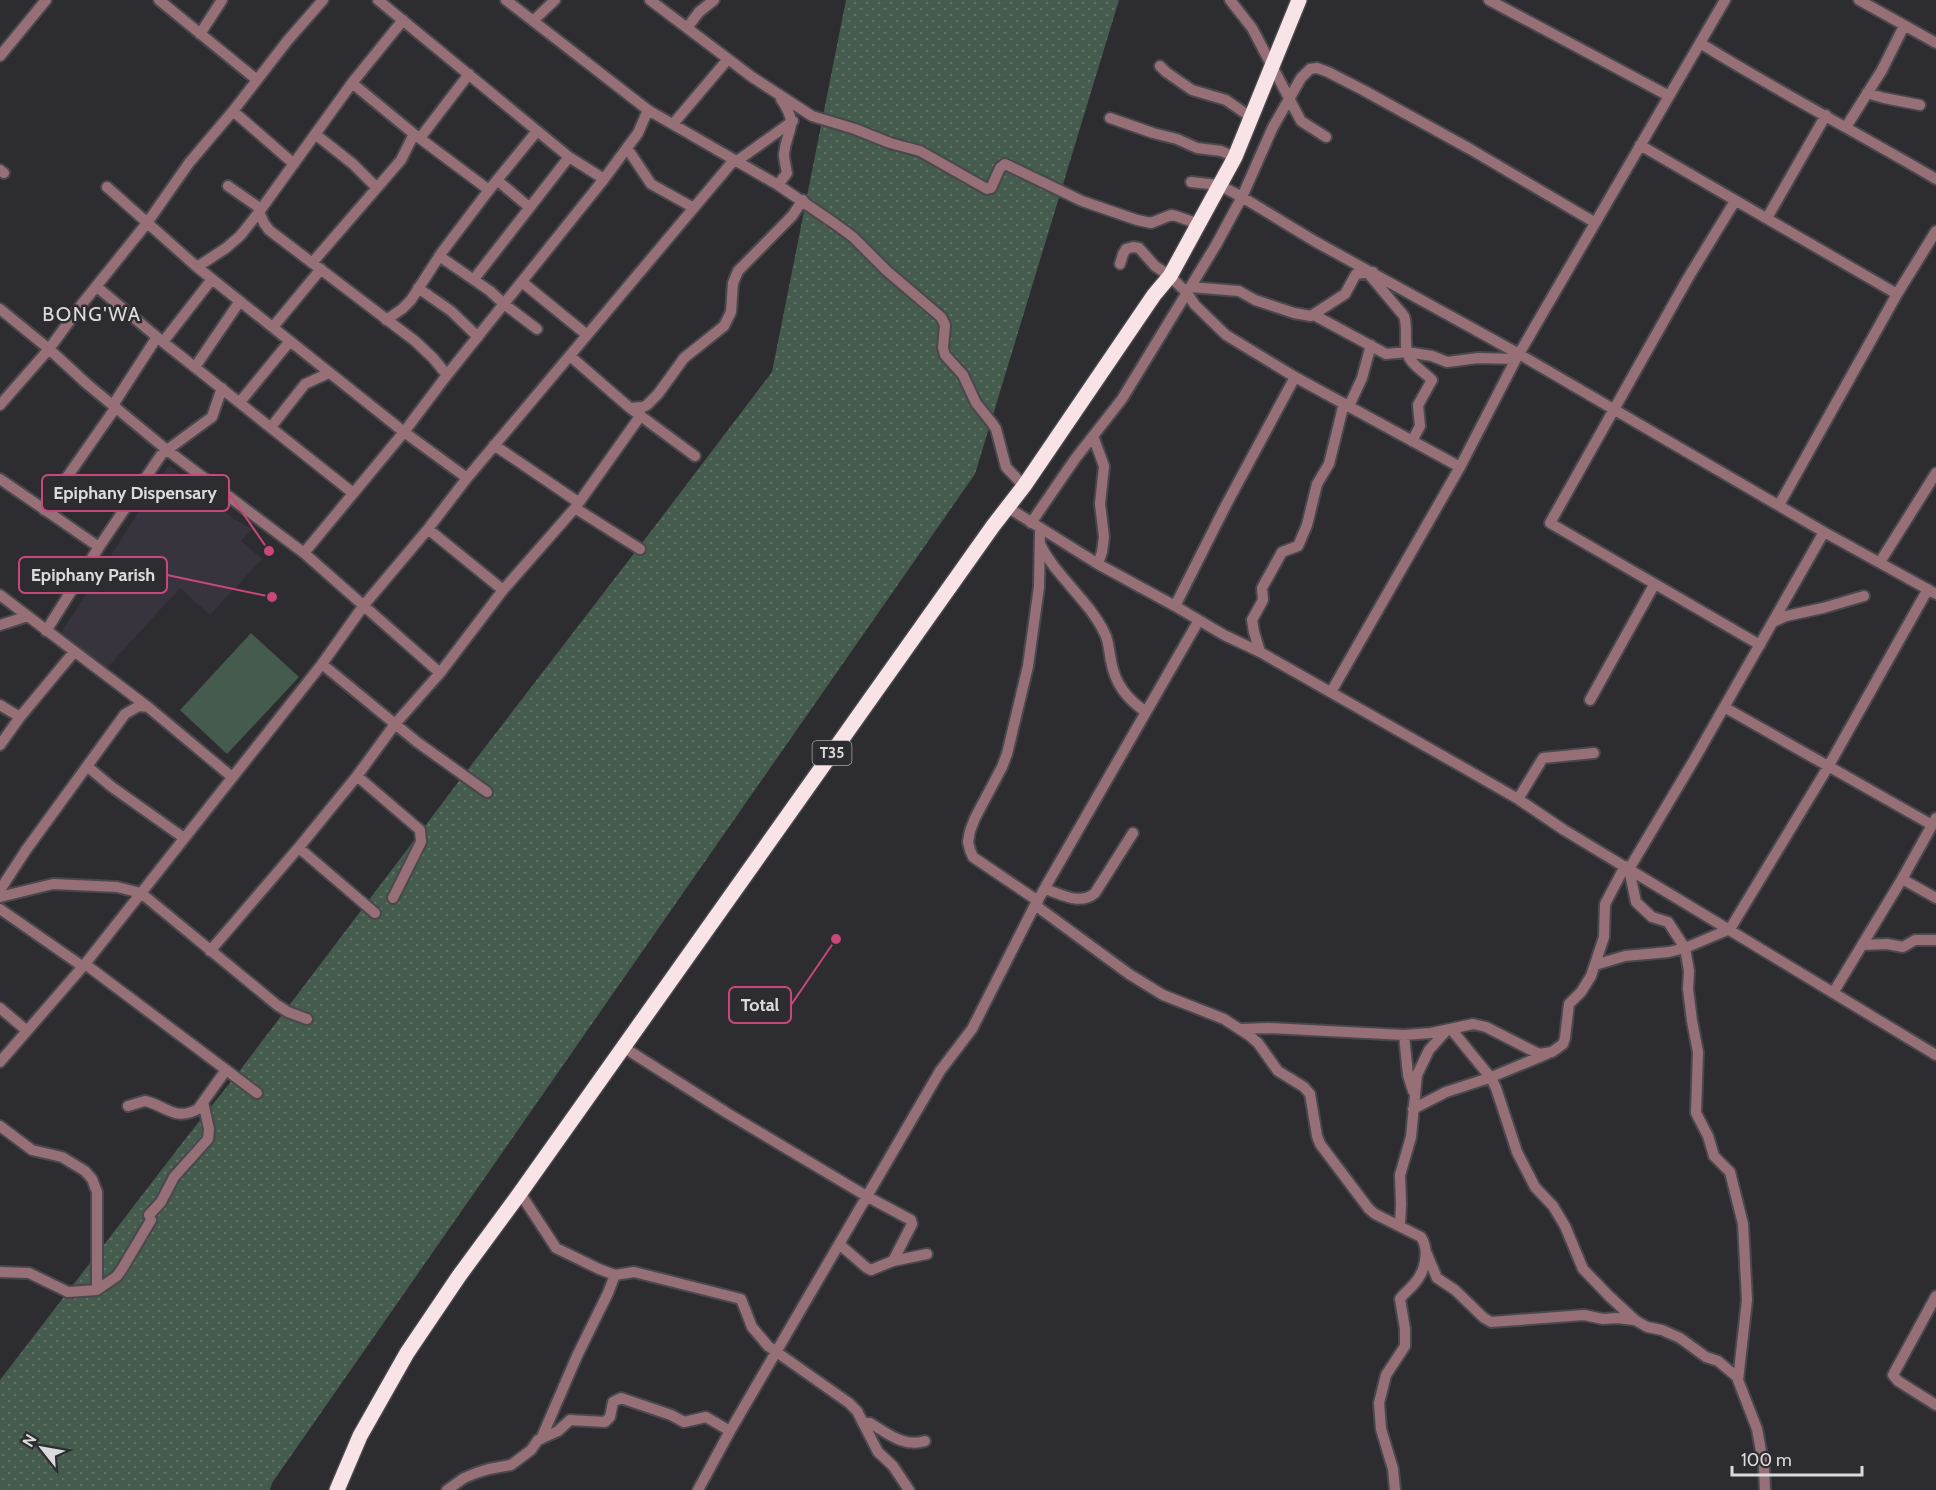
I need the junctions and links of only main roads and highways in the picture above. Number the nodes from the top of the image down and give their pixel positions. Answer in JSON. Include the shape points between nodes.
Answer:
{"nodes":[{"id":1,"x":1299,"y":0,"type":"edge"},
{"id":2,"x":337,"y":1490,"type":"edge"}],
"edges":[{"from":1,"to":2,"type":"highway","number":"T35","via":[[1235,157],[1170,276],[459,1276],[407,1353],[360,1436]]}]}
